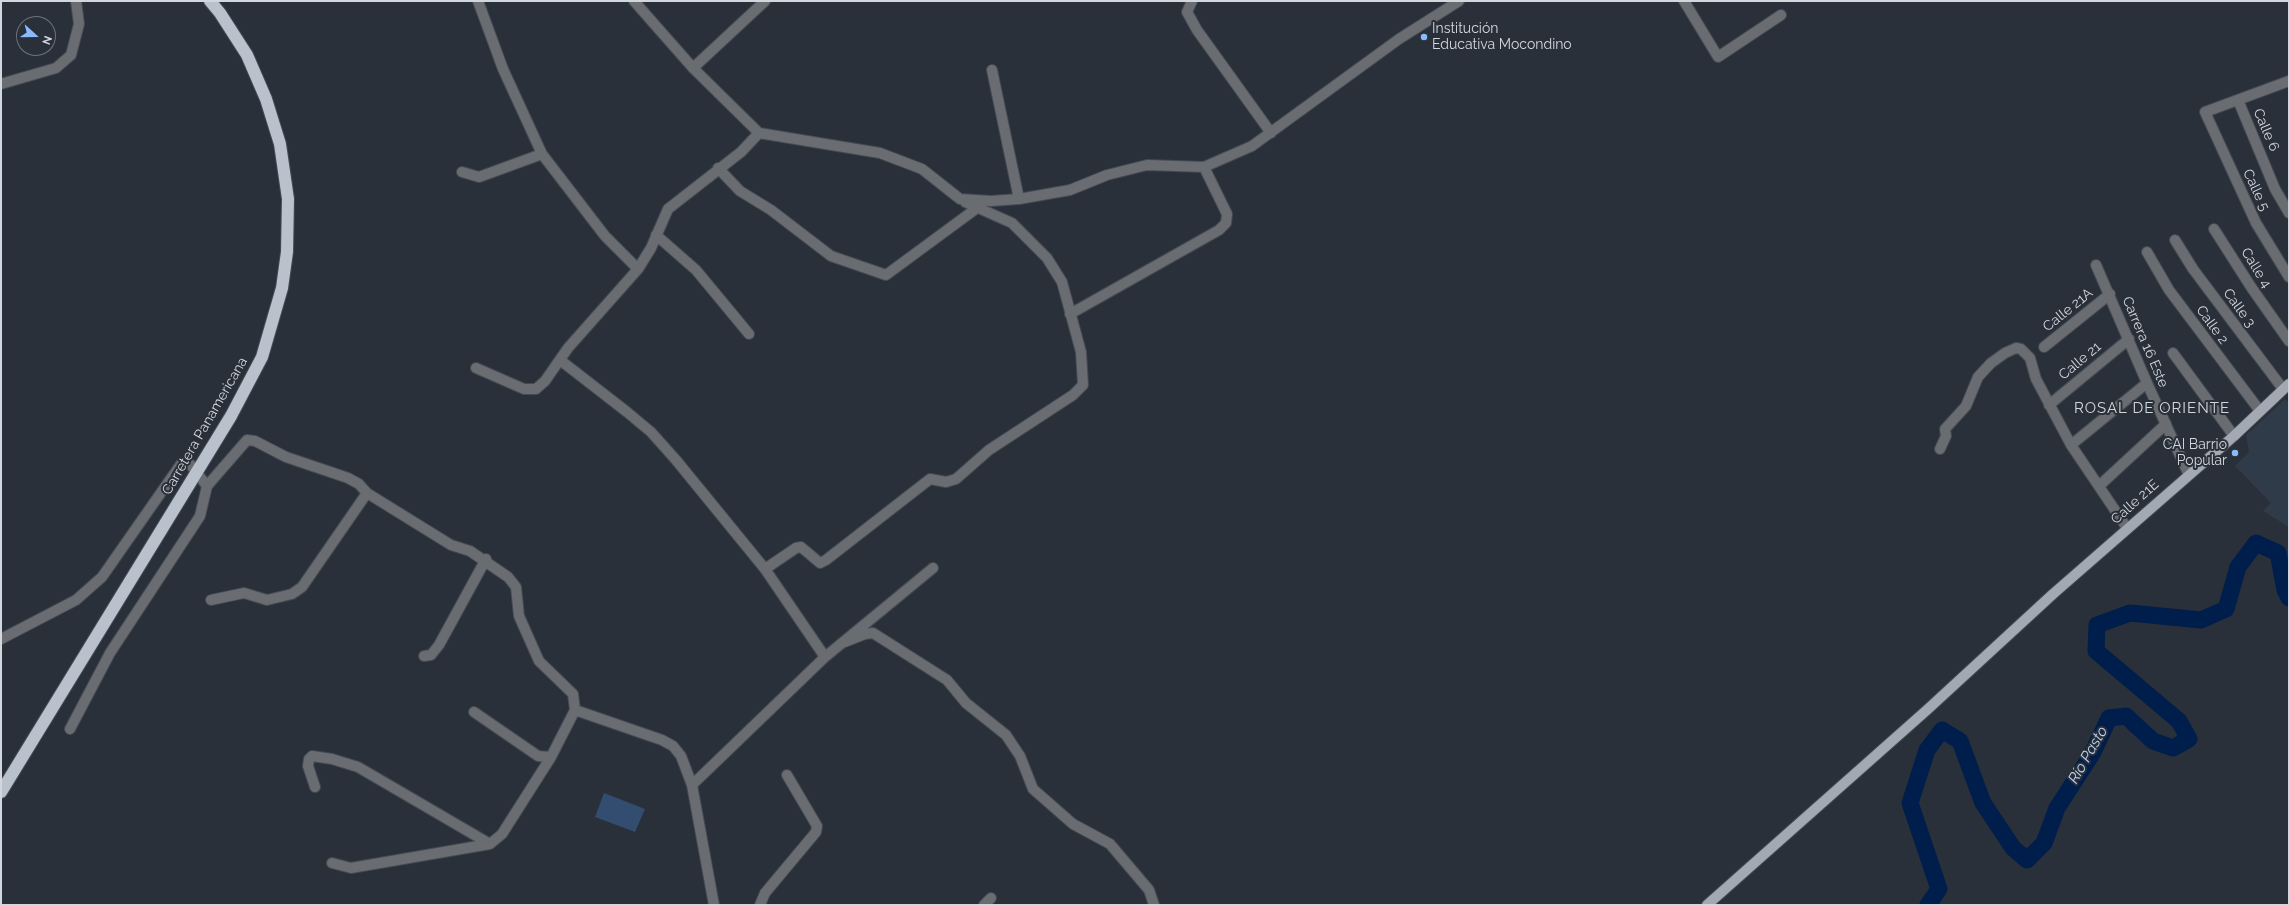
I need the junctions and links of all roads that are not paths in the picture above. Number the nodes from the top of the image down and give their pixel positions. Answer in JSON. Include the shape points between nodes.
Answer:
{"nodes":[{"id":1,"x":76,"y":1,"type":"edge"},
{"id":2,"x":210,"y":1,"type":"edge"},
{"id":3,"x":478,"y":1,"type":"edge"},
{"id":4,"x":634,"y":1,"type":"edge"},
{"id":5,"x":765,"y":1,"type":"edge"},
{"id":6,"x":1192,"y":1,"type":"edge"},
{"id":7,"x":1459,"y":1,"type":"edge"},
{"id":8,"x":1684,"y":1,"type":"edge"},
{"id":9,"x":1781,"y":15,"type":"dead end"},
{"id":10,"x":693,"y":68,"type":"junction"},
{"id":11,"x":992,"y":70,"type":"dead end"},
{"id":12,"x":2289,"y":81,"type":"edge"},
{"id":13,"x":1,"y":84,"type":"edge"},
{"id":14,"x":2238,"y":100,"type":"junction"},
{"id":15,"x":759,"y":133,"type":"junction"},
{"id":16,"x":1271,"y":133,"type":"junction"},
{"id":17,"x":542,"y":154,"type":"junction"},
{"id":18,"x":1204,"y":167,"type":"junction"},
{"id":19,"x":718,"y":168,"type":"junction"},
{"id":20,"x":462,"y":172,"type":"dead end"},
{"id":21,"x":960,"y":199,"type":"junction"},
{"id":22,"x":1019,"y":199,"type":"junction"},
{"id":23,"x":977,"y":208,"type":"junction"},
{"id":24,"x":2289,"y":213,"type":"edge"},
{"id":25,"x":2214,"y":229,"type":"dead end"},
{"id":26,"x":656,"y":235,"type":"junction"},
{"id":27,"x":2175,"y":240,"type":"dead end"},
{"id":28,"x":2146,"y":252,"type":"dead end"},
{"id":29,"x":2096,"y":265,"type":"dead end"},
{"id":30,"x":638,"y":268,"type":"junction"},
{"id":31,"x":2289,"y":277,"type":"edge"},
{"id":32,"x":2110,"y":294,"type":"junction"},
{"id":33,"x":1070,"y":314,"type":"junction"},
{"id":34,"x":749,"y":334,"type":"dead end"},
{"id":35,"x":2129,"y":339,"type":"junction"},
{"id":36,"x":2289,"y":341,"type":"edge"},
{"id":37,"x":2044,"y":347,"type":"dead end"},
{"id":38,"x":2173,"y":352,"type":"dead end"},
{"id":39,"x":560,"y":360,"type":"junction"},
{"id":40,"x":476,"y":368,"type":"dead end"},
{"id":41,"x":2147,"y":383,"type":"junction"},
{"id":42,"x":2286,"y":386,"type":"edge"},
{"id":43,"x":2049,"y":405,"type":"junction"},
{"id":44,"x":2260,"y":411,"type":"junction"},
{"id":45,"x":2166,"y":424,"type":"junction"},
{"id":46,"x":2234,"y":436,"type":"junction"},
{"id":47,"x":2071,"y":445,"type":"junction"},
{"id":48,"x":1940,"y":449,"type":"dead end"},
{"id":49,"x":197,"y":472,"type":"junction"},
{"id":50,"x":2188,"y":473,"type":"junction"},
{"id":51,"x":207,"y":486,"type":"junction"},
{"id":52,"x":2099,"y":486,"type":"junction"},
{"id":53,"x":367,"y":493,"type":"junction"},
{"id":54,"x":2127,"y":528,"type":"junction"},
{"id":55,"x":486,"y":559,"type":"junction"},
{"id":56,"x":934,"y":568,"type":"dead end"},
{"id":57,"x":765,"y":569,"type":"junction"},
{"id":58,"x":211,"y":600,"type":"dead end"},
{"id":59,"x":1,"y":639,"type":"edge"},
{"id":60,"x":842,"y":643,"type":"junction"},
{"id":61,"x":424,"y":656,"type":"dead end"},
{"id":62,"x":825,"y":657,"type":"junction"},
{"id":63,"x":574,"y":710,"type":"junction"},
{"id":64,"x":474,"y":712,"type":"dead end"},
{"id":65,"x":70,"y":729,"type":"dead end"},
{"id":66,"x":551,"y":757,"type":"junction"},
{"id":67,"x":786,"y":775,"type":"dead end"},
{"id":68,"x":692,"y":784,"type":"junction"},
{"id":69,"x":315,"y":787,"type":"dead end"},
{"id":70,"x":1,"y":792,"type":"edge"},
{"id":71,"x":490,"y":844,"type":"junction"},
{"id":72,"x":332,"y":863,"type":"dead end"},
{"id":73,"x":714,"y":905,"type":"edge"},
{"id":74,"x":760,"y":905,"type":"edge"},
{"id":75,"x":1154,"y":905,"type":"edge"},
{"id":76,"x":1707,"y":905,"type":"edge"}],
"edges":[{"from":1,"to":13,"type":"street","via":[[78,24],[71,55],[56,68]]},
{"from":2,"to":49,"type":"highway","name":"Carretera Panamericana","via":[[247,55],[266,99],[280,144],[288,199],[287,252],[282,288],[262,357],[231,416]]},
{"from":3,"to":17,"type":"street","via":[[503,69]]},
{"from":4,"to":10,"type":"street"},
{"from":5,"to":10,"type":"street"},
{"from":6,"to":16,"type":"street","via":[[1187,12],[1197,30]]},
{"from":7,"to":16,"type":"street","via":[[1399,39]]},
{"from":8,"to":9,"type":"street","via":[[1718,57]]},
{"from":10,"to":15,"type":"street"},
{"from":11,"to":22,"type":"street"},
{"from":12,"to":14,"type":"street"},
{"from":14,"to":24,"type":"street","name":"Calle 6","via":[[2275,189]]},
{"from":14,"to":31,"type":"street","name":"Calle 5","via":[[2205,112],[2256,223]]},
{"from":15,"to":19,"type":"street","via":[[741,152]]},
{"from":15,"to":21,"type":"street","via":[[880,153],[922,169]]},
{"from":16,"to":18,"type":"street","via":[[1252,146]]},
{"from":17,"to":20,"type":"street","via":[[480,177]]},
{"from":17,"to":30,"type":"street","via":[[605,236]]},
{"from":18,"to":22,"type":"street","via":[[1147,165],[1108,175],[1070,190]]},
{"from":18,"to":33,"type":"street","via":[[1227,214],[1226,223],[1219,230]]},
{"from":19,"to":23,"type":"street","via":[[740,191],[771,210],[831,256],[886,275]]},
{"from":19,"to":26,"type":"street","via":[[668,209]]},
{"from":21,"to":22,"type":"street"},
{"from":21,"to":23,"type":"street"},
{"from":23,"to":33,"type":"street","via":[[1012,223],[1047,258],[1062,282]]},
{"from":25,"to":36,"type":"street","name":"Calle 4"},
{"from":26,"to":30,"type":"street"},
{"from":26,"to":34,"type":"street","via":[[696,270]]},
{"from":27,"to":42,"type":"street","name":"Calle 3","via":[[2193,269]]},
{"from":28,"to":44,"type":"street","name":"Calle 2","via":[[2169,290]]},
{"from":29,"to":32,"type":"street","name":"Carrera 16 Este"},
{"from":30,"to":39,"type":"street"},
{"from":32,"to":35,"type":"street","name":"Carrera 16 Este"},
{"from":32,"to":37,"type":"street","name":"Calle 21A"},
{"from":33,"to":57,"type":"street","via":[[1081,352],[1083,373],[1083,385],[1073,395],[989,450],[956,479],[946,482],[930,479],[826,560],[820,563],[801,547]]},
{"from":35,"to":41,"type":"street","name":"Carrera 16 Este"},
{"from":35,"to":43,"type":"street","name":"Calle 21"},
{"from":38,"to":46,"type":"street"},
{"from":39,"to":40,"type":"street","via":[[536,389],[524,389]]},
{"from":39,"to":57,"type":"street","via":[[651,432]]},
{"from":41,"to":45,"type":"street","name":"Carrera 16 Este"},
{"from":41,"to":47,"type":"street"},
{"from":42,"to":44,"type":"main road","name":"Calle 21E"},
{"from":43,"to":47,"type":"street"},
{"from":43,"to":48,"type":"street","via":[[2036,379],[2030,358],[2021,349],[2012,349],[1991,363],[1978,377],[1966,406],[1945,429],[1946,436]]},
{"from":44,"to":46,"type":"main road","name":"Calle 21E"},
{"from":45,"to":50,"type":"street","name":"Carrera 16 Este"},
{"from":45,"to":52,"type":"street"},
{"from":46,"to":50,"type":"main road","name":"Calle 21E"},
{"from":47,"to":52,"type":"street"},
{"from":49,"to":51,"type":"street"},
{"from":49,"to":59,"type":"street","via":[[190,464],[181,464],[102,577],[76,600]]},
{"from":49,"to":70,"type":"highway","name":"Carretera Panamericana"},
{"from":50,"to":54,"type":"main road","name":"Calle 21E"},
{"from":51,"to":53,"type":"street","via":[[247,440],[255,441],[286,457],[348,478],[359,484]]},
{"from":51,"to":65,"type":"street","via":[[200,516],[110,653]]},
{"from":52,"to":54,"type":"street"},
{"from":53,"to":55,"type":"street","via":[[451,545]]},
{"from":53,"to":58,"type":"street","via":[[302,587],[292,594],[267,600],[244,593]]},
{"from":54,"to":76,"type":"main road","name":"Calle 21E"},
{"from":55,"to":61,"type":"street","via":[[439,645],[431,655]]},
{"from":55,"to":63,"type":"street","via":[[516,587],[519,616],[539,661],[573,694]]},
{"from":56,"to":60,"type":"street"},
{"from":57,"to":62,"type":"street"},
{"from":60,"to":62,"type":"street"},
{"from":60,"to":75,"type":"street","via":[[873,633],[947,680],[966,703],[1006,735],[1020,756],[1033,789],[1073,824],[1110,844],[1149,890]]},
{"from":62,"to":68,"type":"street"},
{"from":63,"to":66,"type":"street"},
{"from":63,"to":68,"type":"street","via":[[673,746],[681,756]]},
{"from":64,"to":66,"type":"street","via":[[538,756]]},
{"from":66,"to":71,"type":"street","via":[[502,834]]},
{"from":67,"to":74,"type":"street","via":[[817,826],[816,832],[764,893]]},
{"from":68,"to":73,"type":"street"},
{"from":69,"to":71,"type":"street","via":[[308,766],[312,756],[358,767]]},
{"from":71,"to":72,"type":"street","via":[[351,868]]}]}
